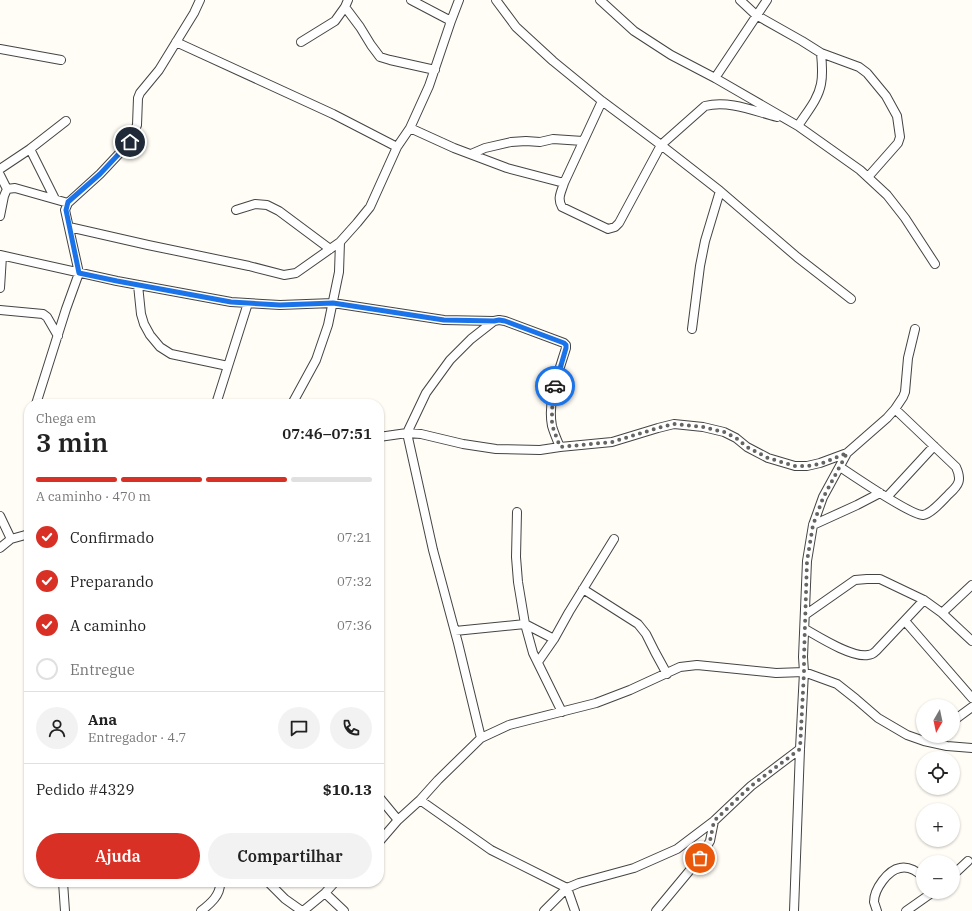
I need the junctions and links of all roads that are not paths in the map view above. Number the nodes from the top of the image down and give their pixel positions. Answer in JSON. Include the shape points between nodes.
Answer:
{"nodes":[{"id":1,"x":200,"y":0,"type":"edge"},
{"id":2,"x":411,"y":0,"type":"edge"},
{"id":3,"x":459,"y":0,"type":"edge"},
{"id":4,"x":496,"y":0,"type":"edge"},
{"id":5,"x":600,"y":0,"type":"edge"},
{"id":6,"x":740,"y":0,"type":"edge"},
{"id":7,"x":767,"y":0,"type":"edge"},
{"id":8,"x":346,"y":3,"type":"edge"},
{"id":9,"x":756,"y":15,"type":"junction"},
{"id":10,"x":451,"y":21,"type":"junction"},
{"id":11,"x":176,"y":42,"type":"junction"},
{"id":12,"x":301,"y":42,"type":"dead end"},
{"id":13,"x":0,"y":48,"type":"edge"},
{"id":14,"x":821,"y":53,"type":"junction"},
{"id":15,"x":61,"y":60,"type":"dead end"},
{"id":16,"x":435,"y":70,"type":"junction"},
{"id":17,"x":715,"y":78,"type":"junction"},
{"id":18,"x":602,"y":101,"type":"junction"},
{"id":19,"x":788,"y":120,"type":"junction"},
{"id":20,"x":66,"y":121,"type":"dead end"},
{"id":21,"x":798,"y":126,"type":"junction"},
{"id":22,"x":410,"y":128,"type":"junction"},
{"id":23,"x":583,"y":141,"type":"junction"},
{"id":24,"x":661,"y":145,"type":"junction"},
{"id":25,"x":397,"y":147,"type":"junction"},
{"id":26,"x":30,"y":149,"type":"junction"},
{"id":27,"x":471,"y":154,"type":"junction"},
{"id":28,"x":0,"y":169,"type":"edge"},
{"id":29,"x":0,"y":175,"type":"edge"},
{"id":30,"x":868,"y":177,"type":"junction"},
{"id":31,"x":564,"y":183,"type":"junction"},
{"id":32,"x":7,"y":189,"type":"junction"},
{"id":33,"x":720,"y":192,"type":"junction"},
{"id":34,"x":55,"y":199,"type":"junction"},
{"id":35,"x":68,"y":202,"type":"junction"},
{"id":36,"x":236,"y":210,"type":"dead end"},
{"id":37,"x":0,"y":216,"type":"edge"},
{"id":38,"x":69,"y":227,"type":"junction"},
{"id":39,"x":340,"y":242,"type":"junction"},
{"id":40,"x":330,"y":249,"type":"junction"},
{"id":41,"x":1,"y":256,"type":"edge"},
{"id":42,"x":935,"y":264,"type":"dead end"},
{"id":43,"x":79,"y":273,"type":"junction"},
{"id":44,"x":138,"y":285,"type":"junction"},
{"id":45,"x":0,"y":288,"type":"edge"},
{"id":46,"x":851,"y":299,"type":"dead end"},
{"id":47,"x":248,"y":303,"type":"junction"},
{"id":48,"x":333,"y":303,"type":"junction"},
{"id":49,"x":0,"y":310,"type":"edge"},
{"id":50,"x":494,"y":321,"type":"junction"},
{"id":51,"x":692,"y":328,"type":"dead end"},
{"id":52,"x":916,"y":329,"type":"dead end"},
{"id":53,"x":58,"y":336,"type":"junction"},
{"id":54,"x":228,"y":366,"type":"junction"},
{"id":55,"x":38,"y":399,"type":"edge"},
{"id":56,"x":218,"y":399,"type":"edge"},
{"id":57,"x":295,"y":399,"type":"edge"},
{"id":58,"x":895,"y":409,"type":"junction"},
{"id":59,"x":407,"y":433,"type":"junction"},
{"id":60,"x":384,"y":436,"type":"edge"},
{"id":61,"x":934,"y":446,"type":"junction"},
{"id":62,"x":560,"y":447,"type":"junction"},
{"id":63,"x":847,"y":453,"type":"junction"},
{"id":64,"x":840,"y":467,"type":"junction"},
{"id":65,"x":884,"y":495,"type":"junction"},
{"id":66,"x":517,"y":512,"type":"dead end"},
{"id":67,"x":0,"y":516,"type":"edge"},
{"id":68,"x":813,"y":525,"type":"junction"},
{"id":69,"x":24,"y":535,"type":"edge"},
{"id":70,"x":11,"y":539,"type":"junction"},
{"id":71,"x":614,"y":539,"type":"dead end"},
{"id":72,"x":0,"y":548,"type":"edge"},
{"id":73,"x":972,"y":585,"type":"edge"},
{"id":74,"x":583,"y":589,"type":"junction"},
{"id":75,"x":924,"y":600,"type":"junction"},
{"id":76,"x":942,"y":613,"type":"junction"},
{"id":77,"x":805,"y":615,"type":"junction"},
{"id":78,"x":905,"y":621,"type":"junction"},
{"id":79,"x":525,"y":624,"type":"junction"},
{"id":80,"x":804,"y":630,"type":"junction"},
{"id":81,"x":455,"y":631,"type":"junction"},
{"id":82,"x":554,"y":639,"type":"junction"},
{"id":83,"x":972,"y":642,"type":"edge"},
{"id":84,"x":538,"y":662,"type":"junction"},
{"id":85,"x":804,"y":672,"type":"junction"},
{"id":86,"x":667,"y":674,"type":"junction"},
{"id":87,"x":972,"y":698,"type":"edge"},
{"id":88,"x":972,"y":707,"type":"edge"},
{"id":89,"x":562,"y":712,"type":"junction"},
{"id":90,"x":960,"y":716,"type":"edge"},
{"id":91,"x":481,"y":738,"type":"junction"},
{"id":92,"x":916,"y":738,"type":"edge"},
{"id":93,"x":934,"y":743,"type":"edge"},
{"id":94,"x":972,"y":748,"type":"edge"},
{"id":95,"x":800,"y":749,"type":"junction"},
{"id":96,"x":420,"y":800,"type":"junction"},
{"id":97,"x":384,"y":803,"type":"edge"},
{"id":98,"x":398,"y":820,"type":"junction"},
{"id":99,"x":714,"y":821,"type":"junction"},
{"id":100,"x":384,"y":836,"type":"edge"},
{"id":101,"x":968,"y":861,"type":"dead end"},
{"id":102,"x":960,"y":868,"type":"edge"},
{"id":103,"x":916,"y":872,"type":"edge"},
{"id":104,"x":64,"y":887,"type":"edge"},
{"id":105,"x":220,"y":887,"type":"edge"},
{"id":106,"x":273,"y":887,"type":"edge"},
{"id":107,"x":330,"y":887,"type":"edge"},
{"id":108,"x":568,"y":888,"type":"junction"},
{"id":109,"x":325,"y":893,"type":"junction"},
{"id":110,"x":923,"y":899,"type":"edge"},
{"id":111,"x":66,"y":911,"type":"edge"},
{"id":112,"x":201,"y":911,"type":"edge"},
{"id":113,"x":303,"y":911,"type":"edge"},
{"id":114,"x":344,"y":911,"type":"edge"},
{"id":115,"x":544,"y":911,"type":"edge"},
{"id":116,"x":575,"y":911,"type":"edge"},
{"id":117,"x":656,"y":911,"type":"edge"},
{"id":118,"x":794,"y":911,"type":"edge"},
{"id":119,"x":877,"y":911,"type":"edge"},
{"id":120,"x":906,"y":911,"type":"edge"}],
"edges":[{"from":1,"to":11,"type":"street"},
{"from":2,"to":10,"type":"street"},
{"from":3,"to":10,"type":"street"},
{"from":4,"to":18,"type":"street","via":[[516,27]]},
{"from":5,"to":17,"type":"street","via":[[634,31],[671,55]]},
{"from":6,"to":9,"type":"street"},
{"from":7,"to":9,"type":"street"},
{"from":8,"to":12,"type":"street","via":[[334,21]]},
{"from":8,"to":16,"type":"street","via":[[380,57]]},
{"from":9,"to":14,"type":"street"},
{"from":9,"to":17,"type":"street"},
{"from":10,"to":16,"type":"street"},
{"from":11,"to":25,"type":"street","via":[[333,114]]},
{"from":11,"to":35,"type":"street","via":[[159,70],[140,93],[137,125],[130,142],[100,174]]},
{"from":13,"to":15,"type":"street"},
{"from":14,"to":21,"type":"street","via":[[821,86]]},
{"from":14,"to":30,"type":"street","via":[[859,67],[867,73],[886,96],[897,116],[899,140]]},
{"from":16,"to":22,"type":"street"},
{"from":17,"to":19,"type":"street"},
{"from":18,"to":23,"type":"street"},
{"from":18,"to":24,"type":"street"},
{"from":19,"to":21,"type":"street"},
{"from":19,"to":24,"type":"street","via":[[728,104],[714,104],[706,106]]},
{"from":20,"to":26,"type":"street"},
{"from":21,"to":30,"type":"street"},
{"from":22,"to":25,"type":"street"},
{"from":22,"to":27,"type":"street"},
{"from":23,"to":27,"type":"street","via":[[554,139],[540,142],[511,142]]},
{"from":23,"to":31,"type":"street"},
{"from":24,"to":31,"type":"street","via":[[615,227],[608,229],[562,208],[559,197]]},
{"from":24,"to":33,"type":"street"},
{"from":25,"to":39,"type":"street","via":[[370,207]]},
{"from":26,"to":28,"type":"street"},
{"from":26,"to":34,"type":"street"},
{"from":27,"to":31,"type":"street","via":[[507,168]]},
{"from":29,"to":32,"type":"street"},
{"from":30,"to":42,"type":"street","via":[[901,212]]},
{"from":32,"to":34,"type":"street","via":[[15,188]]},
{"from":32,"to":37,"type":"street"},
{"from":33,"to":46,"type":"street"},
{"from":33,"to":51,"type":"street","via":[[705,241]]},
{"from":34,"to":35,"type":"street"},
{"from":35,"to":38,"type":"street","via":[[66,210]]},
{"from":36,"to":40,"type":"street","via":[[255,204],[267,205]]},
{"from":38,"to":40,"type":"street","via":[[284,275],[296,273]]},
{"from":38,"to":43,"type":"street"},
{"from":39,"to":40,"type":"street"},
{"from":39,"to":48,"type":"street","via":[[339,272]]},
{"from":41,"to":43,"type":"street"},
{"from":41,"to":45,"type":"street"},
{"from":43,"to":44,"type":"street"},
{"from":43,"to":53,"type":"street"},
{"from":44,"to":47,"type":"street"},
{"from":44,"to":54,"type":"street","via":[[144,324],[160,347],[171,354]]},
{"from":47,"to":48,"type":"street"},
{"from":47,"to":54,"type":"street"},
{"from":48,"to":50,"type":"street","via":[[444,320]]},
{"from":48,"to":57,"type":"street","via":[[316,360]]},
{"from":49,"to":53,"type":"street","via":[[42,314],[47,317]]},
{"from":50,"to":59,"type":"street","via":[[450,360],[426,393]]},
{"from":50,"to":62,"type":"street","via":[[505,321],[566,345],[555,383],[552,409],[552,425]]},
{"from":52,"to":58,"type":"street","via":[[908,358],[905,392]]},
{"from":53,"to":55,"type":"street"},
{"from":54,"to":56,"type":"street"},
{"from":58,"to":61,"type":"street"},
{"from":58,"to":63,"type":"street"},
{"from":59,"to":60,"type":"street"},
{"from":59,"to":62,"type":"street","via":[[496,449],[540,450]]},
{"from":59,"to":81,"type":"street","via":[[433,550]]},
{"from":61,"to":65,"type":"street"},
{"from":61,"to":65,"type":"street","via":[[956,467],[959,474],[956,488],[930,512],[922,515],[915,514]]},
{"from":62,"to":63,"type":"street","via":[[612,442],[674,424],[724,432],[768,458],[795,466],[820,464]]},
{"from":63,"to":64,"type":"street"},
{"from":64,"to":65,"type":"street"},
{"from":64,"to":68,"type":"street","via":[[823,498]]},
{"from":65,"to":68,"type":"street"},
{"from":66,"to":79,"type":"street","via":[[518,582]]},
{"from":67,"to":70,"type":"street"},
{"from":68,"to":77,"type":"street","via":[[807,561]]},
{"from":69,"to":70,"type":"street"},
{"from":70,"to":72,"type":"street"},
{"from":71,"to":74,"type":"street"},
{"from":73,"to":76,"type":"street"},
{"from":74,"to":82,"type":"street"},
{"from":74,"to":86,"type":"street","via":[[638,624]]},
{"from":75,"to":76,"type":"street"},
{"from":75,"to":77,"type":"street","via":[[880,579],[855,580]]},
{"from":75,"to":78,"type":"street"},
{"from":76,"to":83,"type":"street"},
{"from":77,"to":80,"type":"street"},
{"from":78,"to":80,"type":"street","via":[[876,651],[868,655],[854,654]]},
{"from":78,"to":87,"type":"street"},
{"from":79,"to":81,"type":"street"},
{"from":79,"to":82,"type":"street"},
{"from":79,"to":84,"type":"street"},
{"from":80,"to":85,"type":"street"},
{"from":81,"to":91,"type":"street"},
{"from":82,"to":84,"type":"street"},
{"from":84,"to":89,"type":"street"},
{"from":85,"to":86,"type":"street","via":[[776,673],[697,665],[680,667]]},
{"from":85,"to":92,"type":"street","via":[[837,684],[878,718]]},
{"from":85,"to":95,"type":"street"},
{"from":86,"to":89,"type":"street","via":[[596,703]]},
{"from":88,"to":90,"type":"street"},
{"from":89,"to":91,"type":"street","via":[[509,725]]},
{"from":91,"to":96,"type":"street"},
{"from":93,"to":94,"type":"street"},
{"from":95,"to":99,"type":"street","via":[[751,786]]},
{"from":95,"to":118,"type":"street"},
{"from":96,"to":98,"type":"street"},
{"from":96,"to":108,"type":"street","via":[[491,850]]},
{"from":97,"to":98,"type":"street"},
{"from":98,"to":100,"type":"street"},
{"from":99,"to":108,"type":"street","via":[[677,848],[634,868]]},
{"from":99,"to":117,"type":"street","via":[[710,841],[700,858]]},
{"from":101,"to":102,"type":"street"},
{"from":103,"to":119,"type":"street","via":[[908,868],[892,872],[878,887],[874,902]]},
{"from":104,"to":111,"type":"street"},
{"from":105,"to":112,"type":"street","via":[[216,896]]},
{"from":106,"to":113,"type":"street"},
{"from":107,"to":109,"type":"street"},
{"from":108,"to":115,"type":"street"},
{"from":108,"to":116,"type":"street"},
{"from":109,"to":113,"type":"street"},
{"from":109,"to":114,"type":"street"},
{"from":110,"to":120,"type":"street"}]}
